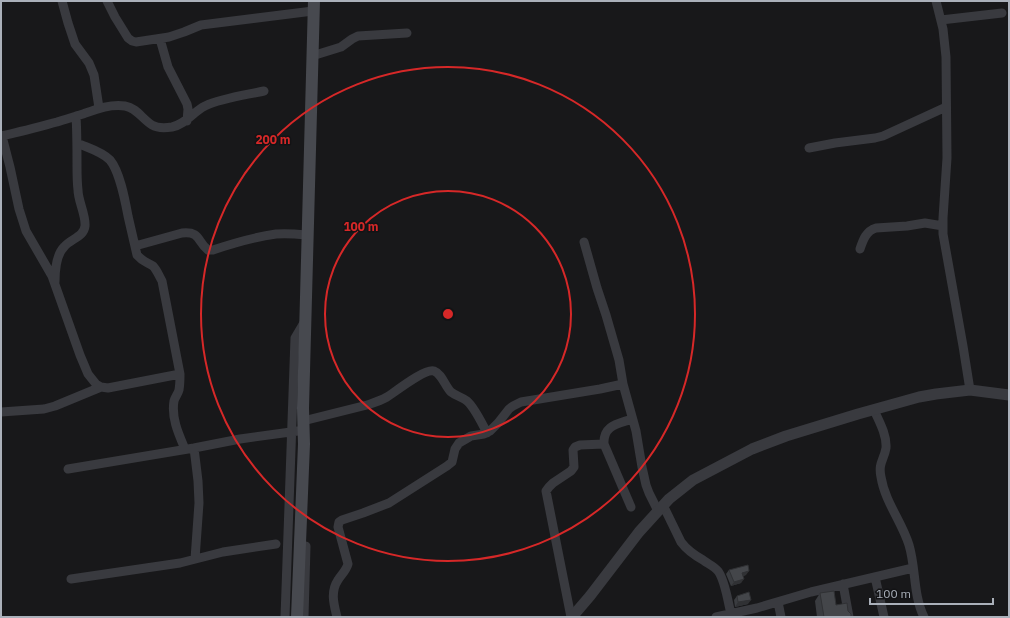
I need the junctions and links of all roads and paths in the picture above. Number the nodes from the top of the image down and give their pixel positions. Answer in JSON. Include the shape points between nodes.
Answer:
{"nodes":[{"id":1,"x":62,"y":1,"type":"edge"},
{"id":2,"x":107,"y":1,"type":"edge"},
{"id":3,"x":936,"y":1,"type":"edge"},
{"id":4,"x":314,"y":6,"type":"edge"},
{"id":5,"x":1002,"y":13,"type":"dead end"},
{"id":6,"x":941,"y":20,"type":"junction"},
{"id":7,"x":407,"y":33,"type":"dead end"},
{"id":8,"x":160,"y":39,"type":"junction"},
{"id":9,"x":312,"y":56,"type":"junction"},
{"id":10,"x":264,"y":91,"type":"dead end"},
{"id":11,"x":99,"y":108,"type":"junction"},
{"id":12,"x":946,"y":108,"type":"junction"},
{"id":13,"x":76,"y":116,"type":"junction"},
{"id":14,"x":187,"y":121,"type":"junction"},
{"id":15,"x":1,"y":136,"type":"edge"},
{"id":16,"x":77,"y":143,"type":"junction"},
{"id":17,"x":810,"y":148,"type":"dead end"},
{"id":18,"x":943,"y":226,"type":"junction"},
{"id":19,"x":308,"y":235,"type":"junction"},
{"id":20,"x":584,"y":242,"type":"dead end"},
{"id":21,"x":135,"y":246,"type":"junction"},
{"id":22,"x":860,"y":249,"type":"dead end"},
{"id":23,"x":56,"y":286,"type":"junction"},
{"id":24,"x":305,"y":321,"type":"junction"},
{"id":25,"x":180,"y":374,"type":"junction"},
{"id":26,"x":623,"y":384,"type":"junction"},
{"id":27,"x":101,"y":387,"type":"junction"},
{"id":28,"x":970,"y":390,"type":"junction"},
{"id":29,"x":1009,"y":395,"type":"edge"},
{"id":30,"x":874,"y":410,"type":"junction"},
{"id":31,"x":1,"y":412,"type":"edge"},
{"id":32,"x":632,"y":419,"type":"junction"},
{"id":33,"x":302,"y":426,"type":"junction"},
{"id":34,"x":487,"y":432,"type":"junction"},
{"id":35,"x":604,"y":444,"type":"junction"},
{"id":36,"x":190,"y":449,"type":"junction"},
{"id":37,"x":68,"y":469,"type":"dead end"},
{"id":38,"x":631,"y":506,"type":"dead end"},
{"id":39,"x":660,"y":508,"type":"junction"},
{"id":40,"x":276,"y":544,"type":"dead end"},
{"id":41,"x":195,"y":559,"type":"junction"},
{"id":42,"x":913,"y":568,"type":"junction"},
{"id":43,"x":875,"y":577,"type":"junction"},
{"id":44,"x":71,"y":579,"type":"dead end"},
{"id":45,"x":843,"y":584,"type":"junction"},
{"id":46,"x":778,"y":602,"type":"junction"},
{"id":47,"x":732,"y":614,"type":"junction"},
{"id":48,"x":284,"y":617,"type":"edge"},
{"id":49,"x":297,"y":617,"type":"edge"},
{"id":50,"x":304,"y":617,"type":"edge"},
{"id":51,"x":337,"y":617,"type":"edge"},
{"id":52,"x":572,"y":617,"type":"edge"},
{"id":53,"x":716,"y":617,"type":"edge"},
{"id":54,"x":781,"y":617,"type":"edge"},
{"id":55,"x":849,"y":617,"type":"edge"},
{"id":56,"x":884,"y":617,"type":"edge"},
{"id":57,"x":924,"y":617,"type":"edge"}],
"edges":[{"from":1,"to":11,"type":"street","via":[[76,44],[94,75]]},
{"from":2,"to":8,"type":"street","via":[[132,41]]},
{"from":3,"to":6,"type":"street"},
{"from":4,"to":8,"type":"street","via":[[201,26]]},
{"from":4,"to":9,"type":"main road"},
{"from":5,"to":6,"type":"street"},
{"from":6,"to":12,"type":"street","via":[[945,49]]},
{"from":7,"to":9,"type":"street","via":[[358,36],[341,47]]},
{"from":8,"to":14,"type":"street","via":[[168,67],[187,104]]},
{"from":9,"to":19,"type":"main road"},
{"from":10,"to":14,"type":"street","via":[[212,103],[196,112]]},
{"from":11,"to":13,"type":"street"},
{"from":11,"to":14,"type":"street","via":[[125,106],[157,127],[172,127]]},
{"from":12,"to":17,"type":"street","via":[[883,136]]},
{"from":12,"to":18,"type":"street"},
{"from":13,"to":15,"type":"street"},
{"from":13,"to":16,"type":"street"},
{"from":15,"to":23,"type":"street","via":[[18,209],[26,231]]},
{"from":16,"to":21,"type":"street","via":[[100,153],[110,161],[117,172]]},
{"from":16,"to":23,"type":"street","via":[[78,190],[85,227],[80,235],[61,250],[56,265]]},
{"from":18,"to":22,"type":"street","via":[[925,223],[872,229],[864,238]]},
{"from":18,"to":28,"type":"street"},
{"from":19,"to":21,"type":"street","via":[[277,234],[208,250],[195,234],[188,232]]},
{"from":19,"to":24,"type":"main road"},
{"from":20,"to":26,"type":"street","via":[[617,354]]},
{"from":21,"to":25,"type":"street","via":[[137,255],[155,268],[162,281]]},
{"from":23,"to":27,"type":"street","via":[[88,374]]},
{"from":24,"to":33,"type":"main road"},
{"from":24,"to":33,"type":"street","via":[[296,338]]},
{"from":25,"to":27,"type":"street","via":[[108,388]]},
{"from":25,"to":36,"type":"street","via":[[174,416],[178,432]]},
{"from":26,"to":32,"type":"street"},
{"from":26,"to":34,"type":"street","via":[[521,402],[513,406]]},
{"from":27,"to":31,"type":"street","via":[[44,409]]},
{"from":28,"to":29,"type":"street"},
{"from":28,"to":30,"type":"street","via":[[930,395]]},
{"from":30,"to":39,"type":"street","via":[[786,436],[752,449],[693,480]]},
{"from":30,"to":42,"type":"street","via":[[886,441],[879,468],[882,485],[906,535]]},
{"from":32,"to":35,"type":"street","via":[[608,430]]},
{"from":32,"to":39,"type":"street","via":[[646,485]]},
{"from":33,"to":34,"type":"street","via":[[377,402],[430,370],[439,375],[451,392],[468,401]]},
{"from":33,"to":36,"type":"street"},
{"from":33,"to":48,"type":"street"},
{"from":33,"to":49,"type":"main road","via":[[304,444]]},
{"from":33,"to":50,"type":"street"},
{"from":34,"to":51,"type":"street","via":[[471,436],[459,443],[452,462],[389,503],[339,522],[338,527],[348,564],[334,588]]},
{"from":35,"to":38,"type":"street"},
{"from":35,"to":52,"type":"street","via":[[575,447],[574,468],[553,483],[546,492]]},
{"from":36,"to":37,"type":"street"},
{"from":36,"to":41,"type":"street","via":[[197,476],[199,503]]},
{"from":39,"to":47,"type":"street","via":[[685,547],[718,572]]},
{"from":39,"to":52,"type":"street"},
{"from":40,"to":41,"type":"street"},
{"from":41,"to":44,"type":"street"},
{"from":42,"to":43,"type":"street"},
{"from":42,"to":57,"type":"street"},
{"from":43,"to":45,"type":"street"},
{"from":43,"to":56,"type":"street"},
{"from":45,"to":46,"type":"street"},
{"from":45,"to":55,"type":"street"},
{"from":46,"to":47,"type":"street"},
{"from":46,"to":54,"type":"street"},
{"from":47,"to":53,"type":"street"}]}
